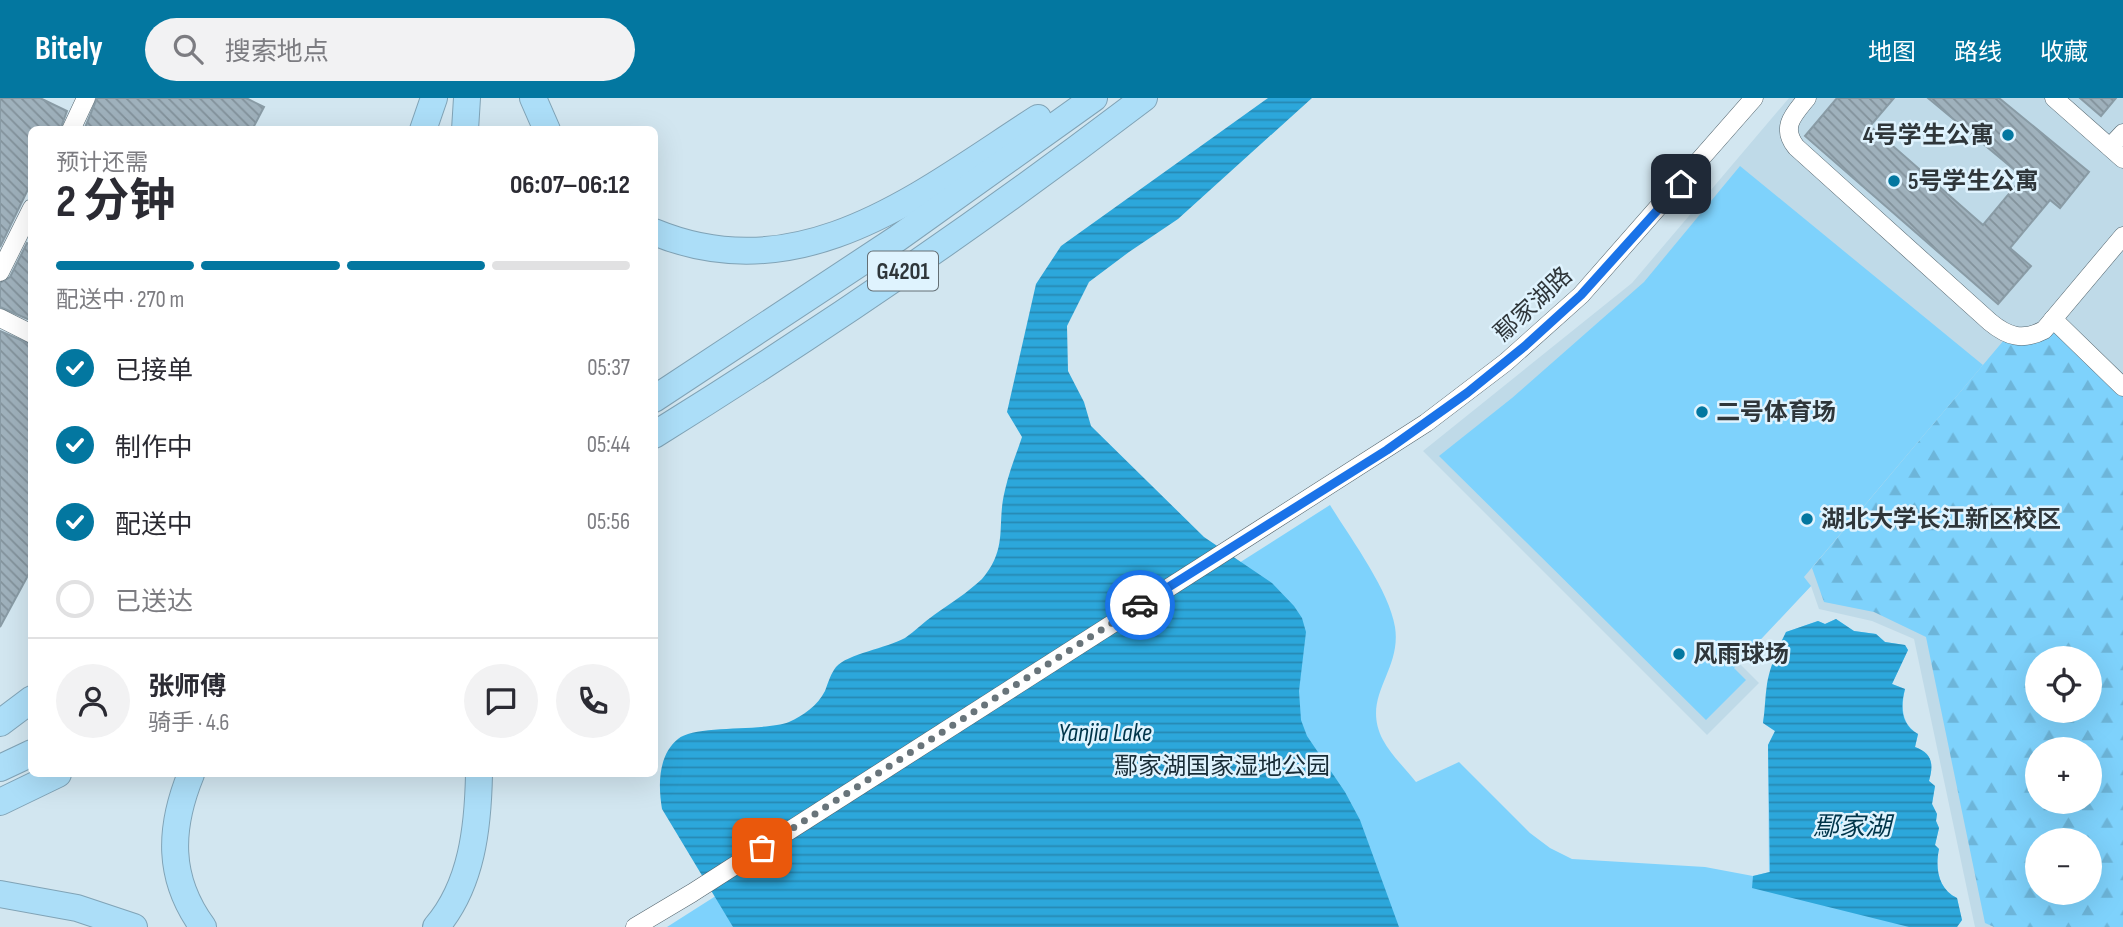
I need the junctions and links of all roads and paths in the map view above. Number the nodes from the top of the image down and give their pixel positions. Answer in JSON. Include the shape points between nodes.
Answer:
{"nodes":[{"id":1,"x":86,"y":98,"type":"edge"},
{"id":2,"x":434,"y":98,"type":"edge"},
{"id":3,"x":467,"y":98,"type":"edge"},
{"id":4,"x":482,"y":98,"type":"edge"},
{"id":5,"x":533,"y":98,"type":"edge"},
{"id":6,"x":1069,"y":98,"type":"edge"},
{"id":7,"x":1094,"y":98,"type":"edge"},
{"id":8,"x":1144,"y":98,"type":"edge"},
{"id":9,"x":1754,"y":98,"type":"edge"},
{"id":10,"x":1807,"y":98,"type":"edge"},
{"id":11,"x":2054,"y":98,"type":"edge"},
{"id":12,"x":73,"y":126,"type":"edge"},
{"id":13,"x":424,"y":126,"type":"edge"},
{"id":14,"x":465,"y":126,"type":"edge"},
{"id":15,"x":480,"y":126,"type":"edge"},
{"id":16,"x":545,"y":126,"type":"edge"},
{"id":17,"x":2123,"y":133,"type":"edge"},
{"id":18,"x":2117,"y":153,"type":"edge"},
{"id":19,"x":28,"y":216,"type":"edge"},
{"id":20,"x":658,"y":233,"type":"edge"},
{"id":21,"x":2123,"y":236,"type":"edge"},
{"id":22,"x":0,"y":272,"type":"edge"},
{"id":23,"x":0,"y":318,"type":"edge"},
{"id":24,"x":2053,"y":319,"type":"junction"},
{"id":25,"x":28,"y":332,"type":"edge"},
{"id":26,"x":2123,"y":387,"type":"edge"},
{"id":27,"x":658,"y":396,"type":"edge"},
{"id":28,"x":658,"y":434,"type":"edge"},
{"id":29,"x":28,"y":702,"type":"edge"},
{"id":30,"x":0,"y":723,"type":"edge"},
{"id":31,"x":28,"y":755,"type":"edge"},
{"id":32,"x":0,"y":768,"type":"edge"},
{"id":33,"x":52,"y":777,"type":"edge"},
{"id":34,"x":190,"y":777,"type":"edge"},
{"id":35,"x":480,"y":777,"type":"edge"},
{"id":36,"x":493,"y":777,"type":"edge"},
{"id":37,"x":0,"y":802,"type":"edge"},
{"id":38,"x":486,"y":808,"type":"junction"},
{"id":39,"x":0,"y":894,"type":"edge"},
{"id":40,"x":134,"y":927,"type":"edge"},
{"id":41,"x":203,"y":927,"type":"edge"},
{"id":42,"x":436,"y":927,"type":"edge"},
{"id":43,"x":455,"y":927,"type":"edge"},
{"id":44,"x":635,"y":927,"type":"edge"}],
"edges":[{"from":1,"to":12,"type":"street"},
{"from":2,"to":13,"type":"highway"},
{"from":3,"to":14,"type":"highway"},
{"from":4,"to":15,"type":"highway"},
{"from":5,"to":16,"type":"highway"},
{"from":6,"to":20,"type":"highway","via":[[898,207],[830,238],[775,251],[749,251],[702,246]]},
{"from":7,"to":27,"type":"highway","number":"G4201","via":[[898,239]]},
{"from":8,"to":28,"type":"highway","number":"G4201","via":[[926,255]]},
{"from":9,"to":44,"type":"street","name":"鄢家湖路","via":[[1581,295],[1506,362],[1426,423]]},
{"from":10,"to":24,"type":"street","via":[[1787,126],[1796,147],[1980,313],[1998,329],[2021,337],[2044,330]]},
{"from":11,"to":18,"type":"street"},
{"from":17,"to":18,"type":"street"},
{"from":19,"to":22,"type":"street"},
{"from":21,"to":24,"type":"street"},
{"from":23,"to":25,"type":"street"},
{"from":24,"to":26,"type":"street"},
{"from":29,"to":30,"type":"highway"},
{"from":31,"to":32,"type":"highway"},
{"from":33,"to":37,"type":"highway"},
{"from":34,"to":41,"type":"highway","via":[[177,821],[176,867],[187,901]]},
{"from":35,"to":38,"type":"highway"},
{"from":36,"to":38,"type":"highway"},
{"from":38,"to":42,"type":"highway","via":[[458,895]]},
{"from":38,"to":43,"type":"highway","via":[[484,865],[472,901]]},
{"from":39,"to":40,"type":"highway","via":[[77,908]]}]}
